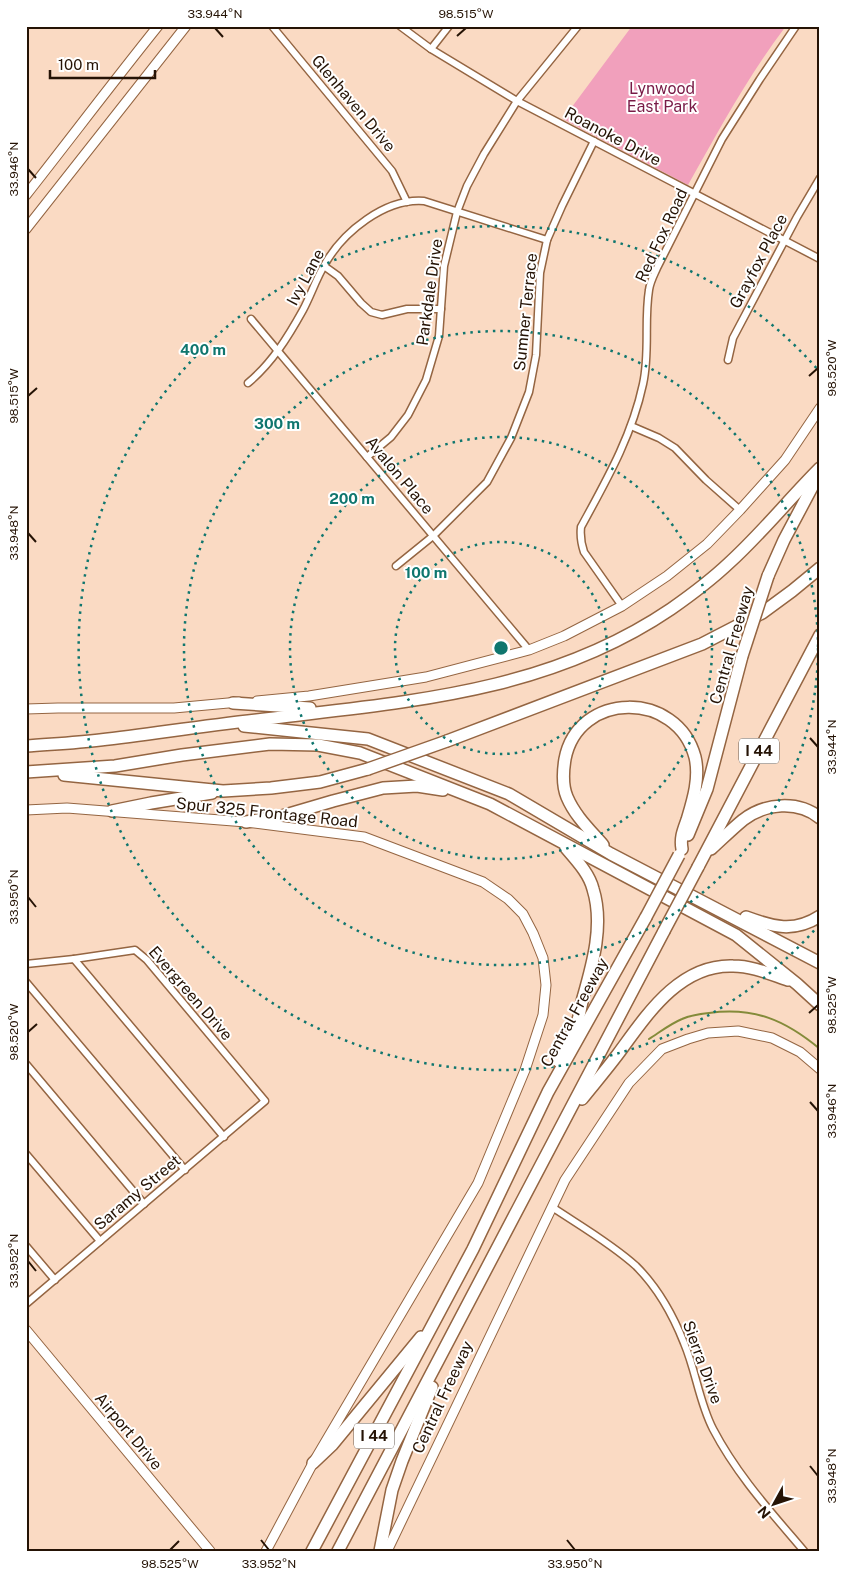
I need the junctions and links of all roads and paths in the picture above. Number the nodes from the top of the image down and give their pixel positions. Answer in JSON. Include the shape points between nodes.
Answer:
{"nodes":[{"id":1,"x":158,"y":26,"type":"edge"},
{"id":2,"x":186,"y":26,"type":"edge"},
{"id":3,"x":272,"y":26,"type":"edge"},
{"id":4,"x":400,"y":26,"type":"edge"},
{"id":5,"x":448,"y":26,"type":"edge"},
{"id":6,"x":578,"y":26,"type":"edge"},
{"id":7,"x":796,"y":26,"type":"edge"},
{"id":8,"x":431,"y":50,"type":"junction"},
{"id":9,"x":517,"y":101,"type":"junction"},
{"id":10,"x":594,"y":141,"type":"junction"},
{"id":11,"x":820,"y":178,"type":"edge"},
{"id":12,"x":695,"y":194,"type":"junction"},
{"id":13,"x":26,"y":195,"type":"edge"},
{"id":14,"x":407,"y":202,"type":"junction"},
{"id":15,"x":456,"y":212,"type":"junction"},
{"id":16,"x":26,"y":229,"type":"edge"},
{"id":17,"x":547,"y":240,"type":"junction"},
{"id":18,"x":784,"y":241,"type":"junction"},
{"id":19,"x":820,"y":259,"type":"edge"},
{"id":20,"x":324,"y":266,"type":"junction"},
{"id":21,"x":441,"y":309,"type":"junction"},
{"id":22,"x":251,"y":319,"type":"dead end"},
{"id":23,"x":278,"y":351,"type":"junction"},
{"id":24,"x":728,"y":360,"type":"dead end"},
{"id":25,"x":248,"y":383,"type":"dead end"},
{"id":26,"x":820,"y":408,"type":"edge"},
{"id":27,"x":631,"y":426,"type":"junction"},
{"id":28,"x":367,"y":457,"type":"junction"},
{"id":29,"x":820,"y":468,"type":"edge"},
{"id":30,"x":820,"y":472,"type":"edge"},
{"id":31,"x":740,"y":510,"type":"junction"},
{"id":32,"x":433,"y":536,"type":"junction"},
{"id":33,"x":396,"y":566,"type":"dead end"},
{"id":34,"x":820,"y":568,"type":"edge"},
{"id":35,"x":622,"y":606,"type":"junction"},
{"id":36,"x":820,"y":634,"type":"edge"},
{"id":37,"x":529,"y":650,"type":"junction"},
{"id":38,"x":233,"y":703,"type":"junction"},
{"id":39,"x":26,"y":709,"type":"edge"},
{"id":40,"x":339,"y":710,"type":"junction"},
{"id":41,"x":222,"y":724,"type":"junction"},
{"id":42,"x":26,"y":746,"type":"edge"},
{"id":43,"x":29,"y":772,"type":"edge"},
{"id":44,"x":223,"y":791,"type":"junction"},
{"id":45,"x":466,"y":794,"type":"junction"},
{"id":46,"x":26,"y":810,"type":"edge"},
{"id":47,"x":112,"y":811,"type":"junction"},
{"id":48,"x":820,"y":818,"type":"edge"},
{"id":49,"x":246,"y":822,"type":"junction"},
{"id":50,"x":561,"y":843,"type":"junction"},
{"id":51,"x":680,"y":852,"type":"junction"},
{"id":52,"x":706,"y":853,"type":"junction"},
{"id":53,"x":611,"y":854,"type":"junction"},
{"id":54,"x":714,"y":907,"type":"junction"},
{"id":55,"x":820,"y":916,"type":"edge"},
{"id":56,"x":533,"y":933,"type":"joint"},
{"id":57,"x":74,"y":959,"type":"junction"},
{"id":58,"x":820,"y":963,"type":"edge"},
{"id":59,"x":26,"y":964,"type":"edge"},
{"id":60,"x":26,"y":982,"type":"edge"},
{"id":61,"x":798,"y":984,"type":"junction"},
{"id":62,"x":820,"y":1005,"type":"edge"},
{"id":63,"x":26,"y":1064,"type":"edge"},
{"id":64,"x":820,"y":1069,"type":"edge"},
{"id":65,"x":548,"y":1092,"type":"junction"},
{"id":66,"x":265,"y":1101,"type":"joint"},
{"id":67,"x":566,"y":1118,"type":"junction"},
{"id":68,"x":224,"y":1137,"type":"junction"},
{"id":69,"x":26,"y":1154,"type":"edge"},
{"id":70,"x":184,"y":1170,"type":"junction"},
{"id":71,"x":144,"y":1204,"type":"junction"},
{"id":72,"x":552,"y":1207,"type":"junction"},
{"id":73,"x":100,"y":1241,"type":"junction"},
{"id":74,"x":26,"y":1246,"type":"edge"},
{"id":75,"x":55,"y":1280,"type":"junction"},
{"id":76,"x":26,"y":1304,"type":"edge"},
{"id":77,"x":436,"y":1321,"type":"junction"},
{"id":78,"x":26,"y":1330,"type":"edge"},
{"id":79,"x":452,"y":1336,"type":"junction"},
{"id":80,"x":313,"y":1463,"type":"junction"},
{"id":81,"x":210,"y":1551,"type":"edge"},
{"id":82,"x":266,"y":1551,"type":"edge"},
{"id":83,"x":312,"y":1551,"type":"edge"},
{"id":84,"x":338,"y":1551,"type":"edge"},
{"id":85,"x":380,"y":1551,"type":"edge"},
{"id":86,"x":387,"y":1551,"type":"edge"},
{"id":87,"x":804,"y":1551,"type":"edge"}],
"edges":[{"from":1,"to":13,"type":"main road"},
{"from":2,"to":16,"type":"main road"},
{"from":3,"to":14,"type":"street","name":"Glenhaven Drive","via":[[392,170]]},
{"from":4,"to":8,"type":"street","name":"Roanoke Drive"},
{"from":5,"to":8,"type":"street"},
{"from":6,"to":9,"type":"street","name":"Parkdale Drive"},
{"from":7,"to":12,"type":"street","name":"Red Fox Road","via":[[722,139]]},
{"from":8,"to":9,"type":"street","name":"Roanoke Drive"},
{"from":9,"to":10,"type":"street","name":"Roanoke Drive"},
{"from":9,"to":15,"type":"street","name":"Parkdale Drive","via":[[484,154]]},
{"from":10,"to":12,"type":"street","name":"Roanoke Drive"},
{"from":10,"to":17,"type":"street","name":"Sumner Terrace"},
{"from":11,"to":18,"type":"street","name":"Grayfox Place"},
{"from":12,"to":18,"type":"street","name":"Roanoke Drive"},
{"from":12,"to":27,"type":"street","name":"Red Fox Road","via":[[649,288],[647,361]]},
{"from":14,"to":15,"type":"street","name":"Ivy Lane","via":[[424,201]]},
{"from":14,"to":20,"type":"street","name":"Ivy Lane","via":[[355,227]]},
{"from":15,"to":17,"type":"street","name":"Ivy Lane"},
{"from":15,"to":21,"type":"street","name":"Parkdale Drive","via":[[444,266]]},
{"from":17,"to":32,"type":"street","name":"Sumner Terrace","via":[[540,273],[536,355],[526,401],[488,482]]},
{"from":18,"to":19,"type":"street","name":"Roanoke Drive"},
{"from":18,"to":24,"type":"street","name":"Grayfox Place","via":[[733,338]]},
{"from":20,"to":21,"type":"street","via":[[338,276],[371,312],[382,315],[406,309]]},
{"from":20,"to":23,"type":"street","name":"Ivy Lane"},
{"from":21,"to":28,"type":"street","name":"Parkdale Drive","via":[[439,336],[426,380],[408,415],[391,437]]},
{"from":22,"to":23,"type":"street","name":"Avalon Place"},
{"from":23,"to":25,"type":"street","name":"Ivy Lane"},
{"from":23,"to":28,"type":"street","name":"Avalon Place"},
{"from":26,"to":31,"type":"main road","via":[[785,460]]},
{"from":27,"to":31,"type":"street","via":[[674,448]]},
{"from":27,"to":35,"type":"street","name":"Red Fox Road","via":[[580,534],[584,552]]},
{"from":28,"to":32,"type":"street","name":"Avalon Place"},
{"from":29,"to":40,"type":"highway","via":[[742,551],[700,588],[647,624],[602,649],[511,681],[459,693]]},
{"from":30,"to":51,"type":"highway","name":"Central Freeway","number":"I 44","bridge":true,"via":[[768,576],[742,656],[707,789]]},
{"from":31,"to":35,"type":"main road","via":[[707,544]]},
{"from":32,"to":33,"type":"street","name":"Sumner Terrace"},
{"from":32,"to":37,"type":"street","name":"Avalon Place"},
{"from":34,"to":44,"type":"highway","bridge":true,"via":[[762,613],[702,644],[447,741],[320,782]]},
{"from":35,"to":37,"type":"main road"},
{"from":36,"to":52,"type":"highway","name":"Central Freeway","number":"I 44"},
{"from":37,"to":38,"type":"main road","via":[[426,677],[309,696]]},
{"from":38,"to":39,"type":"main road","via":[[174,708]]},
{"from":38,"to":40,"type":"highway"},
{"from":40,"to":41,"type":"highway"},
{"from":41,"to":42,"type":"highway"},
{"from":41,"to":53,"type":"highway","via":[[368,739],[509,794]]},
{"from":43,"to":44,"type":"highway"},
{"from":43,"to":45,"type":"highway","via":[[115,766],[270,744],[318,745],[360,753]]},
{"from":44,"to":47,"type":"highway"},
{"from":45,"to":49,"type":"highway","via":[[417,786],[383,788],[282,816]]},
{"from":45,"to":50,"type":"highway"},
{"from":46,"to":47,"type":"main road","name":"Spur 325 Frontage Road"},
{"from":47,"to":49,"type":"main road","name":"Spur 325 Frontage Road"},
{"from":48,"to":52,"type":"highway","via":[[798,807],[766,808],[744,820]]},
{"from":49,"to":56,"type":"main road","name":"Spur 325 Frontage Road","via":[[364,838],[483,882],[523,914]]},
{"from":50,"to":61,"type":"highway","via":[[736,935]]},
{"from":50,"to":65,"type":"highway","via":[[582,867],[593,888],[598,910],[595,947],[578,1020],[553,1072]]},
{"from":51,"to":53,"type":"highway","via":[[680,840],[695,790],[695,756],[669,718],[647,709],[626,707],[600,714],[582,727],[567,751],[564,766],[563,780],[572,808]]},
{"from":51,"to":65,"type":"highway","name":"Central Freeway","number":"I 44","bridge":true},
{"from":52,"to":67,"type":"highway","name":"Central Freeway","number":"I 44","bridge":true},
{"from":53,"to":54,"type":"highway"},
{"from":54,"to":55,"type":"highway","via":[[723,907],[767,925],[784,927],[807,923]]},
{"from":54,"to":58,"type":"highway"},
{"from":56,"to":80,"type":"main road","name":"Central Freeway","via":[[543,958],[546,985],[543,1015],[525,1070],[478,1183]]},
{"from":57,"to":59,"type":"street","name":"Evergreen Drive"},
{"from":57,"to":66,"type":"street","name":"Evergreen Drive","via":[[135,950]]},
{"from":57,"to":68,"type":"street"},
{"from":60,"to":70,"type":"street"},
{"from":61,"to":62,"type":"highway"},
{"from":61,"to":67,"type":"highway","via":[[754,969],[733,966],[714,968],[686,979],[650,1012]]},
{"from":63,"to":71,"type":"street"},
{"from":64,"to":72,"type":"main road","name":"Central Freeway","via":[[800,1052],[772,1038],[738,1031],[688,1038],[662,1050],[629,1083],[565,1180]]},
{"from":65,"to":77,"type":"highway","name":"Central Freeway","number":"I 44","via":[[474,1249]]},
{"from":66,"to":68,"type":"street","name":"Saramy Street"},
{"from":67,"to":79,"type":"highway","name":"Central Freeway","number":"I 44"},
{"from":68,"to":70,"type":"street","name":"Saramy Street"},
{"from":69,"to":73,"type":"street"},
{"from":70,"to":71,"type":"street","name":"Saramy Street"},
{"from":71,"to":73,"type":"street","name":"Saramy Street"},
{"from":72,"to":86,"type":"main road","name":"Central Freeway"},
{"from":72,"to":87,"type":"street","name":"Sierra Drive","via":[[636,1266],[661,1298],[685,1344],[705,1409],[721,1444],[742,1476]]},
{"from":73,"to":75,"type":"street","name":"Saramy Street"},
{"from":74,"to":75,"type":"street"},
{"from":75,"to":76,"type":"street","name":"Saramy Street"},
{"from":77,"to":80,"type":"highway","via":[[332,1445]]},
{"from":77,"to":83,"type":"highway","name":"Central Freeway","number":"I 44"},
{"from":78,"to":81,"type":"main road","name":"Airport Drive"},
{"from":79,"to":84,"type":"highway","name":"Central Freeway","number":"I 44"},
{"from":79,"to":85,"type":"highway","via":[[395,1482]]},
{"from":80,"to":82,"type":"main road","name":"Central Freeway"}]}
